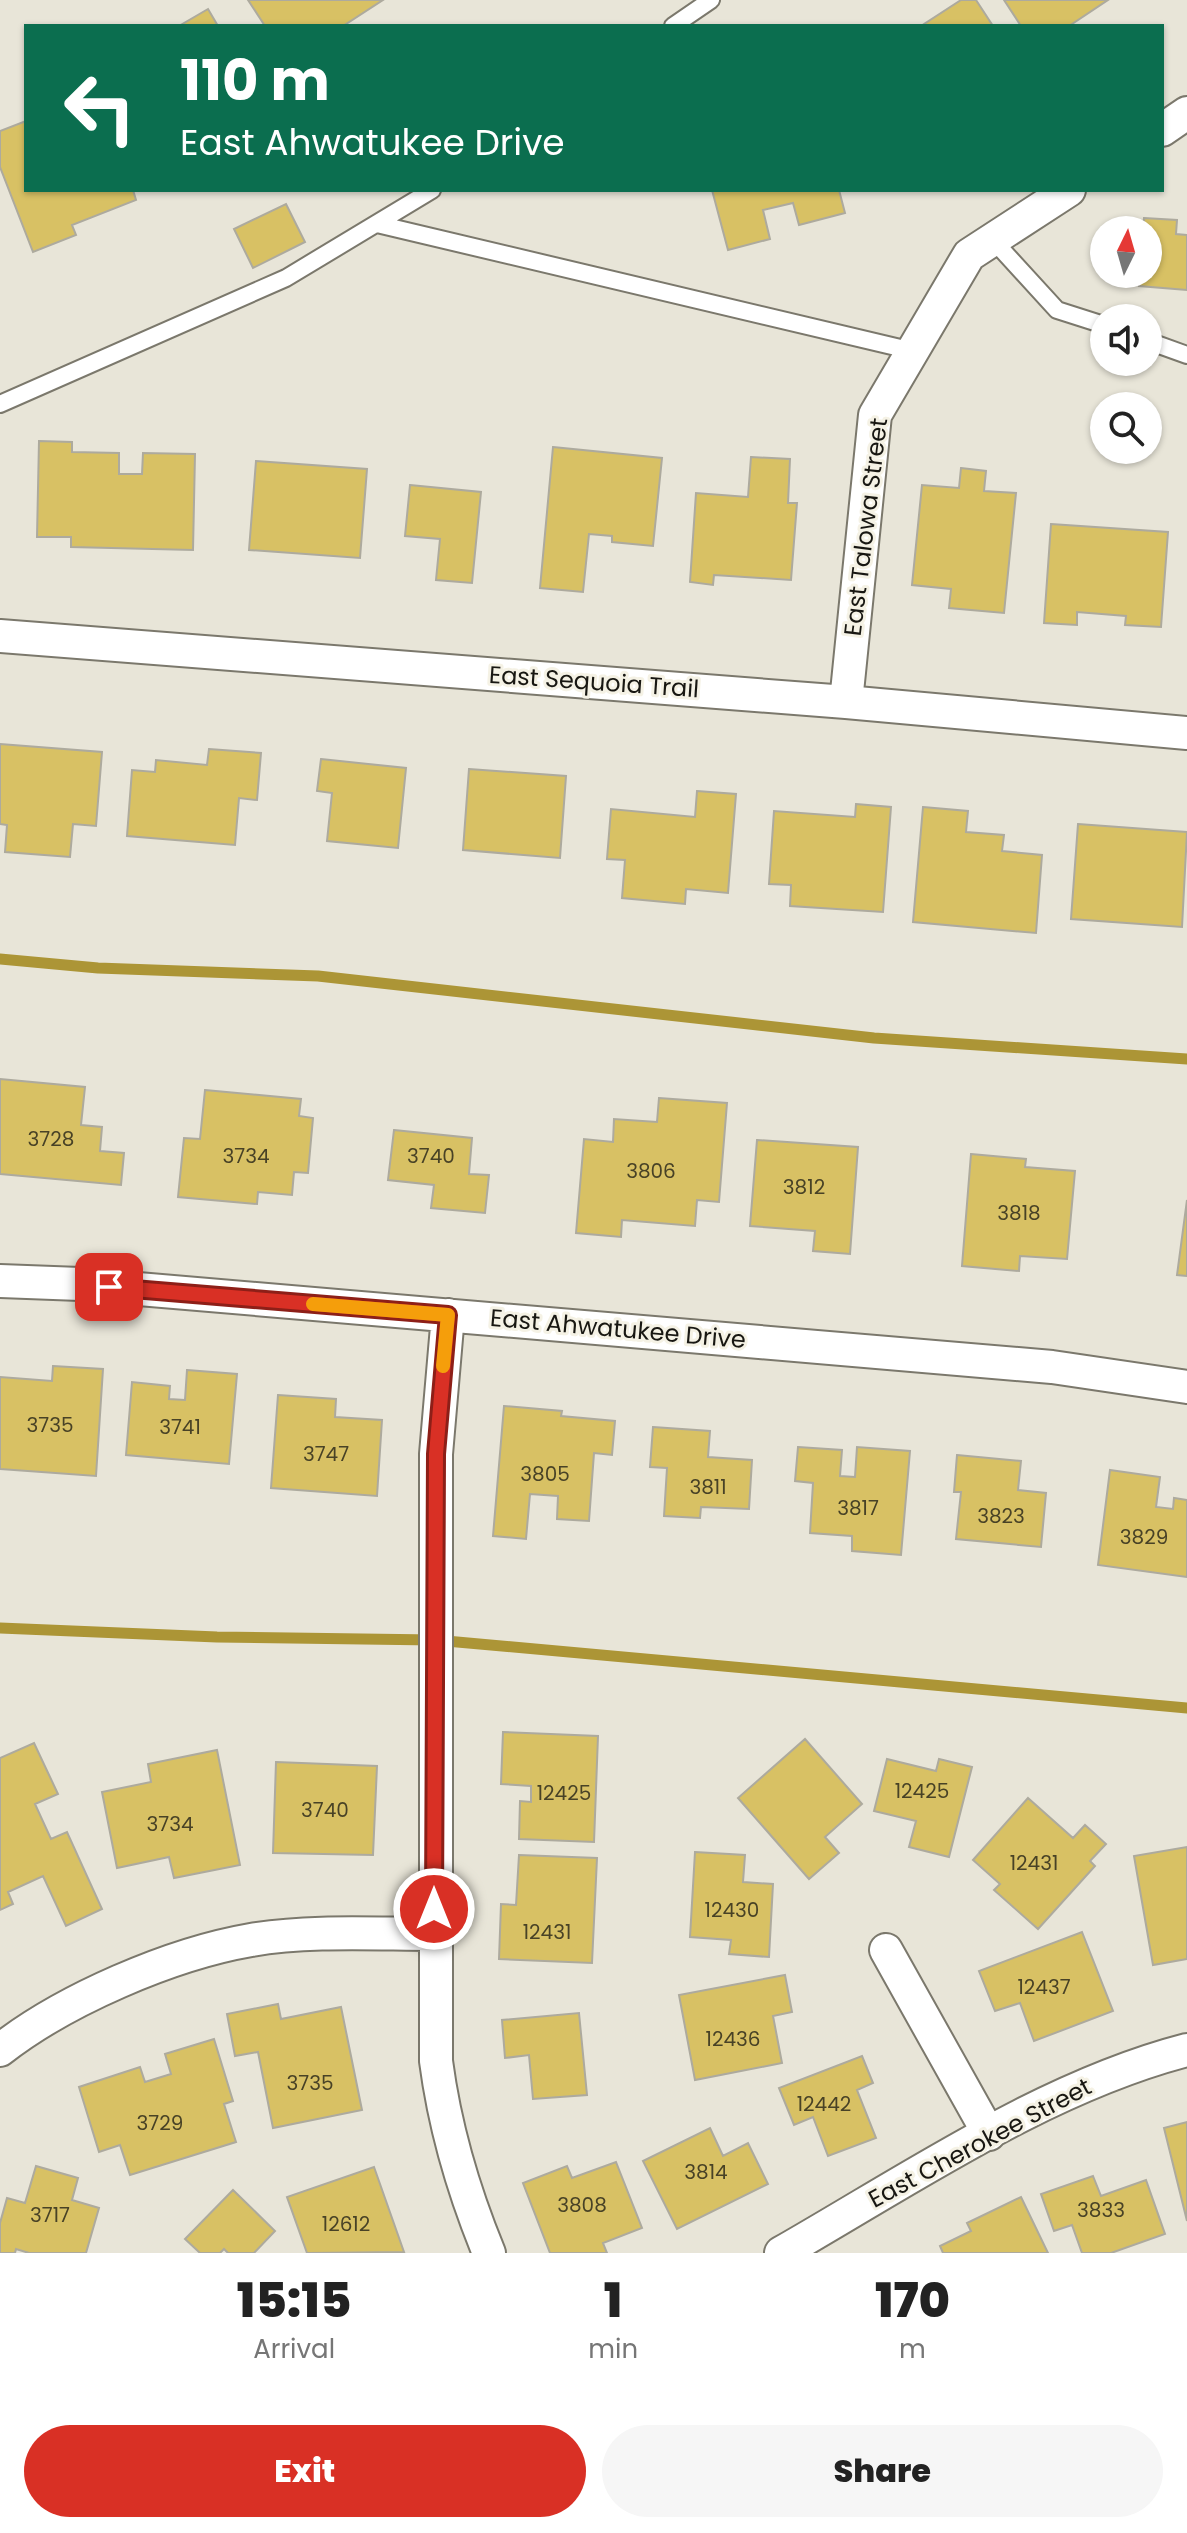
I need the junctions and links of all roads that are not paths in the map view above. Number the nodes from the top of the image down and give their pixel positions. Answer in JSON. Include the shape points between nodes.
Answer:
{"nodes":[{"id":1,"x":711,"y":0,"type":"edge"},
{"id":2,"x":676,"y":24,"type":"edge"},
{"id":3,"x":1187,"y":113,"type":"edge"},
{"id":4,"x":1164,"y":129,"type":"edge"},
{"id":5,"x":429,"y":192,"type":"edge"},
{"id":6,"x":1066,"y":192,"type":"edge"},
{"id":7,"x":377,"y":224,"type":"junction"},
{"id":8,"x":993,"y":240,"type":"junction"},
{"id":9,"x":1090,"y":321,"type":"edge"},
{"id":10,"x":1162,"y":346,"type":"edge"},
{"id":11,"x":913,"y":351,"type":"junction"},
{"id":12,"x":1187,"y":355,"type":"edge"},
{"id":13,"x":0,"y":404,"type":"edge"},
{"id":14,"x":0,"y":636,"type":"edge"},
{"id":15,"x":846,"y":702,"type":"junction"},
{"id":16,"x":1187,"y":733,"type":"edge"},
{"id":17,"x":0,"y":1281,"type":"edge"},
{"id":18,"x":448,"y":1315,"type":"junction"},
{"id":19,"x":1187,"y":1387,"type":"edge"},
{"id":20,"x":434,"y":1934,"type":"junction"},
{"id":21,"x":886,"y":1950,"type":"dead end"},
{"id":22,"x":0,"y":2050,"type":"edge"},
{"id":23,"x":1187,"y":2050,"type":"edge"},
{"id":24,"x":989,"y":2134,"type":"junction"},
{"id":25,"x":489,"y":2253,"type":"edge"},
{"id":26,"x":781,"y":2253,"type":"edge"}],
"edges":[{"from":1,"to":2,"type":"lane"},
{"from":3,"to":4,"type":"street"},
{"from":5,"to":7,"type":"lane"},
{"from":6,"to":8,"type":"street","name":"East Talowa Street"},
{"from":7,"to":11,"type":"lane"},
{"from":7,"to":13,"type":"lane","via":[[286,278]]},
{"from":8,"to":9,"type":"lane","via":[[1057,310]]},
{"from":8,"to":11,"type":"street","name":"East Talowa Street","via":[[969,255]]},
{"from":10,"to":12,"type":"lane"},
{"from":11,"to":15,"type":"street","name":"East Talowa Street","via":[[875,415]]},
{"from":14,"to":15,"type":"street","name":"East Sequoia Trail"},
{"from":15,"to":16,"type":"street","name":"East Sequoia Trail"},
{"from":17,"to":18,"type":"street","name":"East Ahwatukee Drive"},
{"from":18,"to":19,"type":"street","name":"East Ahwatukee Drive","via":[[1052,1367]]},
{"from":18,"to":20,"type":"street","via":[[436,1454]]},
{"from":20,"to":22,"type":"street","via":[[324,1933],[249,1940],[101,1988]]},
{"from":20,"to":25,"type":"street","via":[[436,2061],[443,2114]]},
{"from":21,"to":24,"type":"street"},
{"from":23,"to":24,"type":"street","name":"East Cherokee Street","via":[[1119,2070]]},
{"from":24,"to":26,"type":"street","name":"East Cherokee Street"}]}
